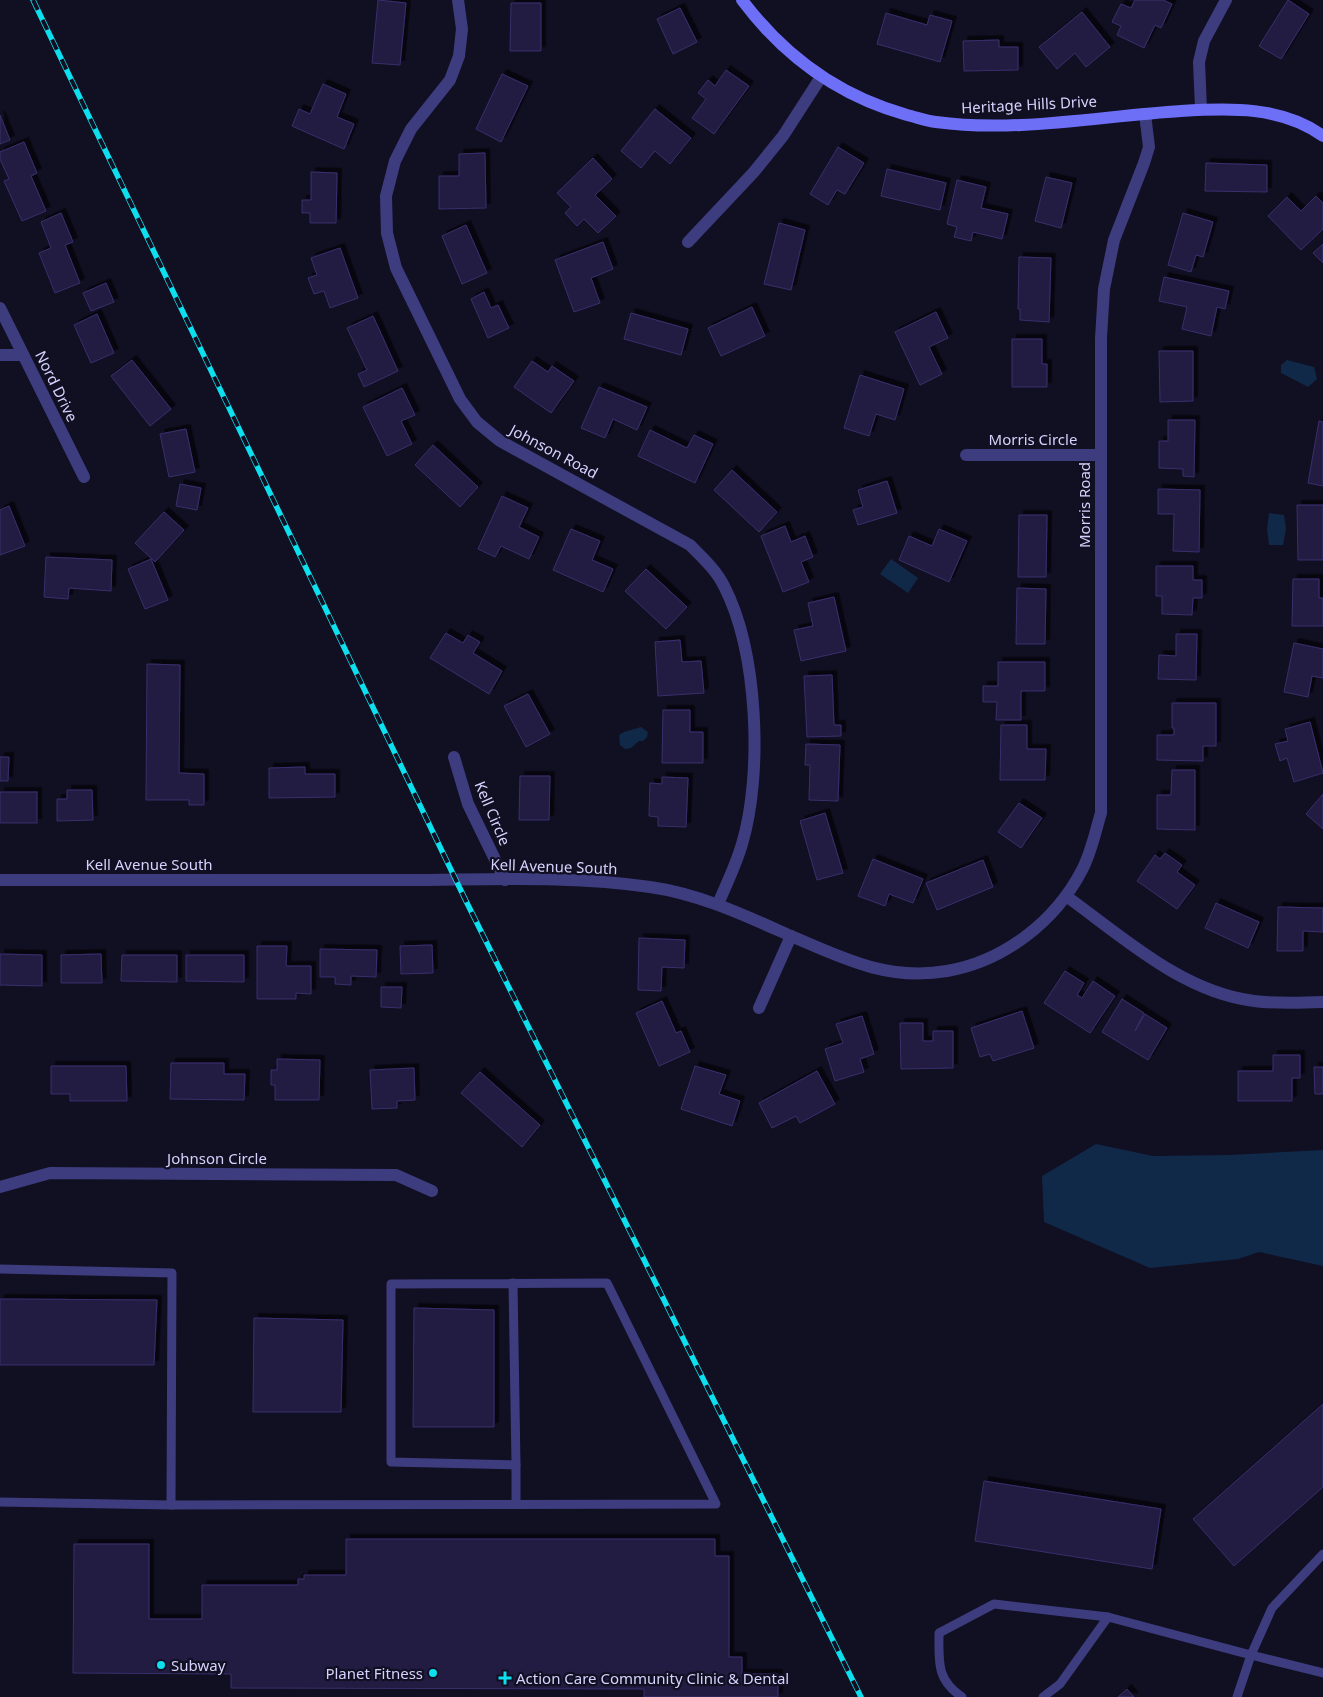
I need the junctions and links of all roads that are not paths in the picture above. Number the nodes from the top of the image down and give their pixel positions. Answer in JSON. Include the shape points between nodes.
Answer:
{"nodes":[{"id":1,"x":458,"y":0,"type":"edge"},
{"id":2,"x":742,"y":0,"type":"edge"},
{"id":3,"x":1226,"y":0,"type":"edge"},
{"id":4,"x":821,"y":77,"type":"junction"},
{"id":5,"x":1201,"y":110,"type":"junction"},
{"id":6,"x":1145,"y":114,"type":"junction"},
{"id":7,"x":1323,"y":136,"type":"edge"},
{"id":8,"x":688,"y":242,"type":"dead end"},
{"id":9,"x":0,"y":308,"type":"edge"},
{"id":10,"x":0,"y":355,"type":"edge"},
{"id":11,"x":23,"y":355,"type":"junction"},
{"id":12,"x":966,"y":455,"type":"dead end"},
{"id":13,"x":1100,"y":455,"type":"junction"},
{"id":14,"x":84,"y":478,"type":"dead end"},
{"id":15,"x":454,"y":757,"type":"dead end"},
{"id":16,"x":0,"y":880,"type":"edge"},
{"id":17,"x":505,"y":880,"type":"junction"},
{"id":18,"x":1066,"y":896,"type":"junction"},
{"id":19,"x":718,"y":904,"type":"junction"},
{"id":20,"x":792,"y":936,"type":"junction"},
{"id":21,"x":1323,"y":1002,"type":"edge"},
{"id":22,"x":759,"y":1008,"type":"dead end"},
{"id":23,"x":0,"y":1187,"type":"edge"},
{"id":24,"x":432,"y":1191,"type":"dead end"},
{"id":25,"x":0,"y":1269,"type":"edge"},
{"id":26,"x":513,"y":1283,"type":"junction"},
{"id":27,"x":516,"y":1465,"type":"junction"},
{"id":28,"x":0,"y":1502,"type":"edge"},
{"id":29,"x":516,"y":1504,"type":"junction"},
{"id":30,"x":170,"y":1505,"type":"junction"},
{"id":31,"x":1323,"y":1554,"type":"edge"},
{"id":32,"x":1108,"y":1617,"type":"junction"},
{"id":33,"x":1251,"y":1655,"type":"junction"},
{"id":34,"x":1323,"y":1673,"type":"edge"},
{"id":35,"x":962,"y":1697,"type":"edge"},
{"id":36,"x":1043,"y":1697,"type":"edge"},
{"id":37,"x":1237,"y":1697,"type":"edge"}],
"edges":[{"from":1,"to":19,"type":"street","name":"Johnson Road","via":[[462,29],[459,56],[450,80],[411,129],[395,161],[386,196],[387,233],[396,268],[460,399],[477,422],[500,441],[690,545],[724,585],[746,652],[754,743],[752,789],[742,845]]},
{"from":2,"to":4,"type":"street","name":"Heritage Hills Drive","via":[[774,38]]},
{"from":3,"to":5,"type":"street","via":[[1204,41],[1199,62]]},
{"from":4,"to":6,"type":"street","name":"Heritage Hills Drive","via":[[890,110],[934,122],[980,126]]},
{"from":4,"to":8,"type":"street","via":[[777,144]]},
{"from":5,"to":6,"type":"street","name":"Heritage Hills Drive"},
{"from":5,"to":7,"type":"street","name":"Heritage Hills Drive","via":[[1252,110],[1285,117]]},
{"from":6,"to":13,"type":"street","name":"Morris Road","via":[[1149,147],[1114,240],[1104,289],[1100,338]]},
{"from":9,"to":11,"type":"street","name":"Nord Drive"},
{"from":10,"to":11,"type":"street"},
{"from":11,"to":14,"type":"street","name":"Nord Drive"},
{"from":12,"to":13,"type":"street","name":"Morris Circle"},
{"from":13,"to":18,"type":"street","name":"Morris Road","via":[[1100,813],[1082,869]]},
{"from":15,"to":17,"type":"street","name":"Kell Circle","via":[[468,804]]},
{"from":16,"to":17,"type":"street","name":"Kell Avenue South"},
{"from":17,"to":19,"type":"street","name":"Kell Avenue South","via":[[606,882],[652,887]]},
{"from":18,"to":20,"type":"street","name":"Kell Avenue South","via":[[1043,922],[1014,945],[982,962],[946,971],[911,975],[875,969],[841,959]]},
{"from":18,"to":21,"type":"street","via":[[1168,969],[1209,989],[1253,1001]]},
{"from":19,"to":20,"type":"street","name":"Kell Avenue South"},
{"from":20,"to":22,"type":"street"},
{"from":23,"to":24,"type":"street","name":"Johnson Circle","via":[[50,1173],[396,1175]]},
{"from":25,"to":30,"type":"lane","via":[[172,1273]]},
{"from":26,"to":27,"type":"lane"},
{"from":26,"to":27,"type":"lane","via":[[391,1284],[391,1462]]},
{"from":26,"to":29,"type":"lane","via":[[607,1283],[716,1504]]},
{"from":27,"to":29,"type":"lane"},
{"from":28,"to":30,"type":"lane"},
{"from":29,"to":30,"type":"lane"},
{"from":31,"to":33,"type":"lane","via":[[1272,1608]]},
{"from":32,"to":33,"type":"lane"},
{"from":32,"to":35,"type":"lane","via":[[994,1604],[939,1633],[939,1669],[954,1692]]},
{"from":32,"to":36,"type":"lane","via":[[1060,1684]]},
{"from":33,"to":34,"type":"lane"},
{"from":33,"to":37,"type":"lane"}]}
